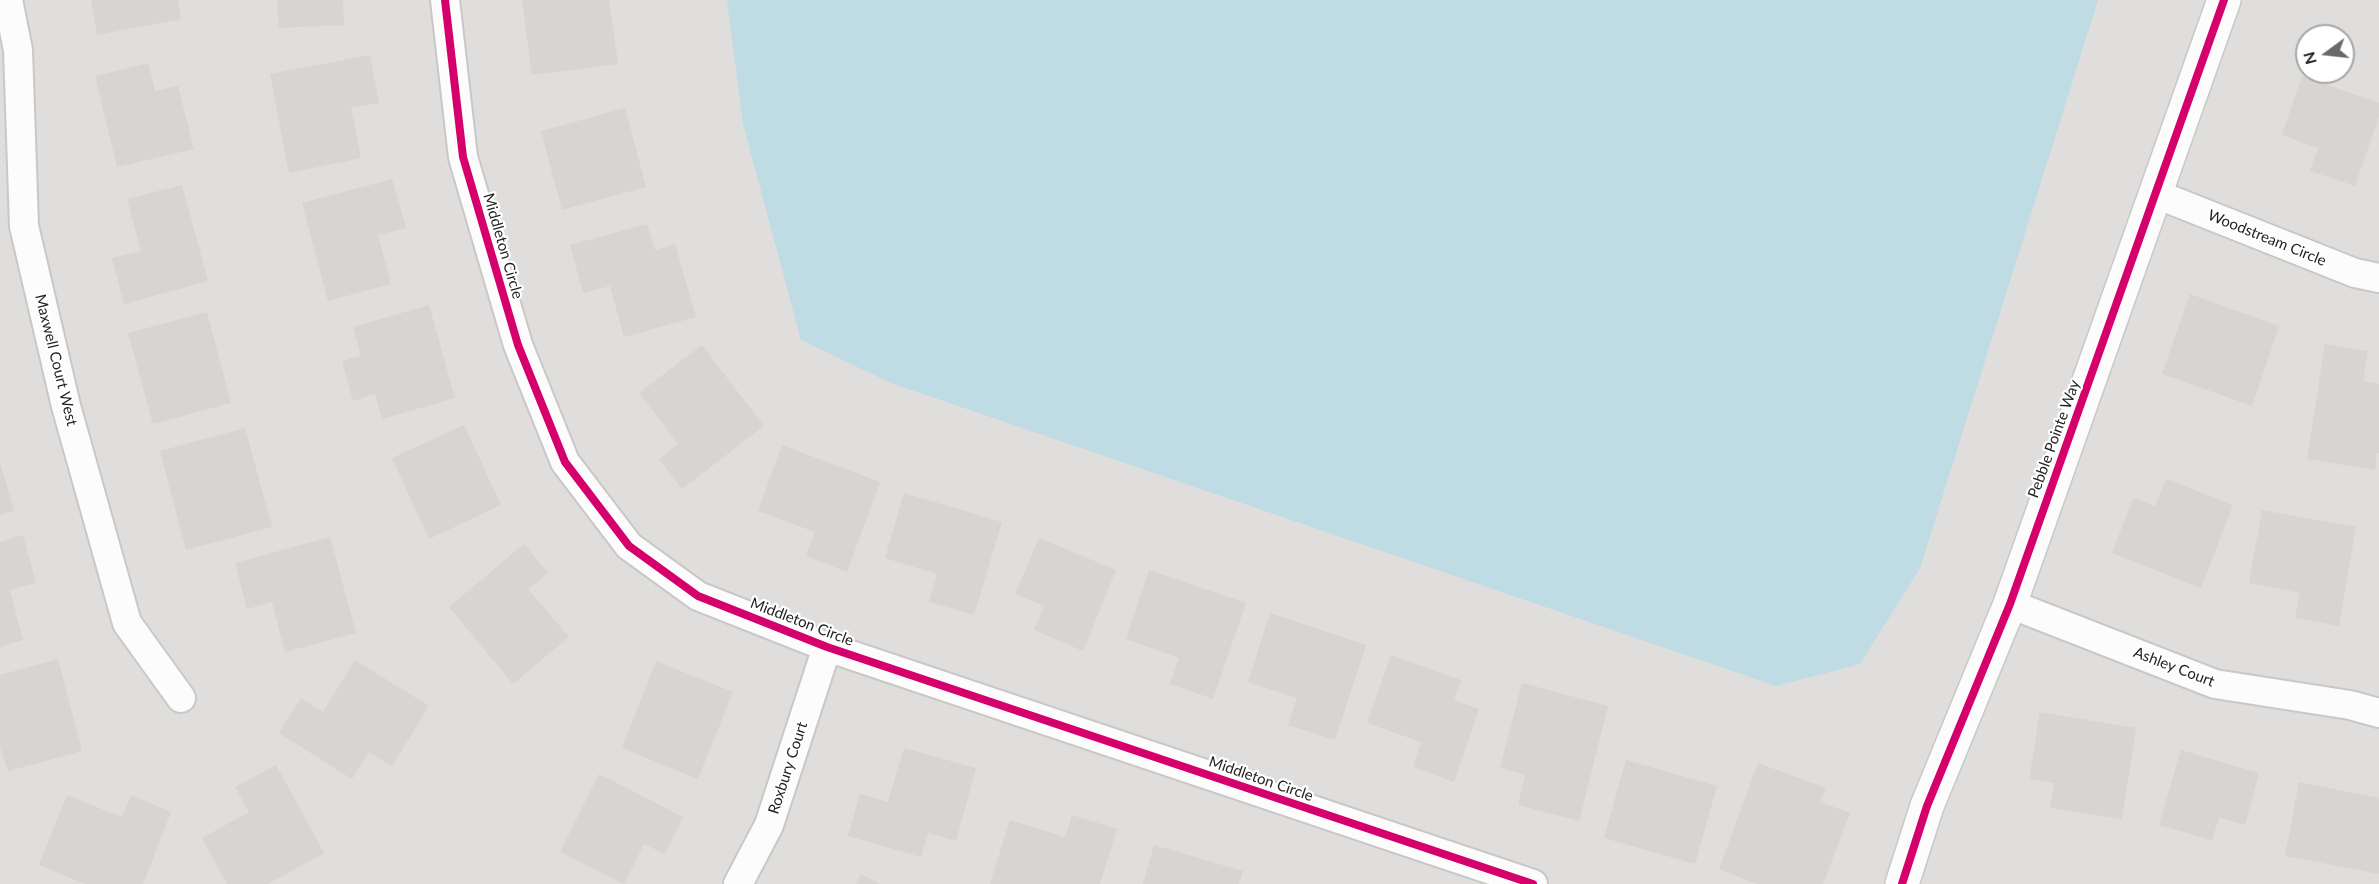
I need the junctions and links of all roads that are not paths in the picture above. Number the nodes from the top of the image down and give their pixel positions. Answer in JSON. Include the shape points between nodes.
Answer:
{"nodes":[{"id":1,"x":8,"y":0,"type":"edge"},
{"id":2,"x":445,"y":0,"type":"edge"},
{"id":3,"x":2224,"y":0,"type":"edge"},
{"id":4,"x":2156,"y":194,"type":"junction"},
{"id":5,"x":2379,"y":278,"type":"edge"},
{"id":6,"x":2010,"y":604,"type":"junction"},
{"id":7,"x":827,"y":647,"type":"junction"},
{"id":8,"x":181,"y":698,"type":"dead end"},
{"id":9,"x":2379,"y":713,"type":"edge"},
{"id":10,"x":738,"y":884,"type":"edge"},
{"id":11,"x":1533,"y":884,"type":"edge"},
{"id":12,"x":1902,"y":884,"type":"edge"}],
"edges":[{"from":1,"to":8,"type":"street","name":"Maxwell Court West","via":[[18,50],[24,226],[66,406],[127,623]]},
{"from":2,"to":7,"type":"street","name":"Middleton Circle","via":[[464,157],[518,345],[565,462],[629,546],[698,596]]},
{"from":3,"to":4,"type":"street","name":"Pebble Pointe Way"},
{"from":4,"to":5,"type":"street","name":"Woodstream Circle","via":[[2355,273]]},
{"from":4,"to":6,"type":"street","name":"Pebble Pointe Way"},
{"from":6,"to":9,"type":"street","name":"Ashley Court","via":[[2215,684]]},
{"from":6,"to":12,"type":"street","name":"Pebble Pointe Way","via":[[1927,806]]},
{"from":7,"to":10,"type":"street","name":"Roxbury Court","via":[[769,825]]},
{"from":7,"to":11,"type":"street","name":"Middleton Circle"}]}
